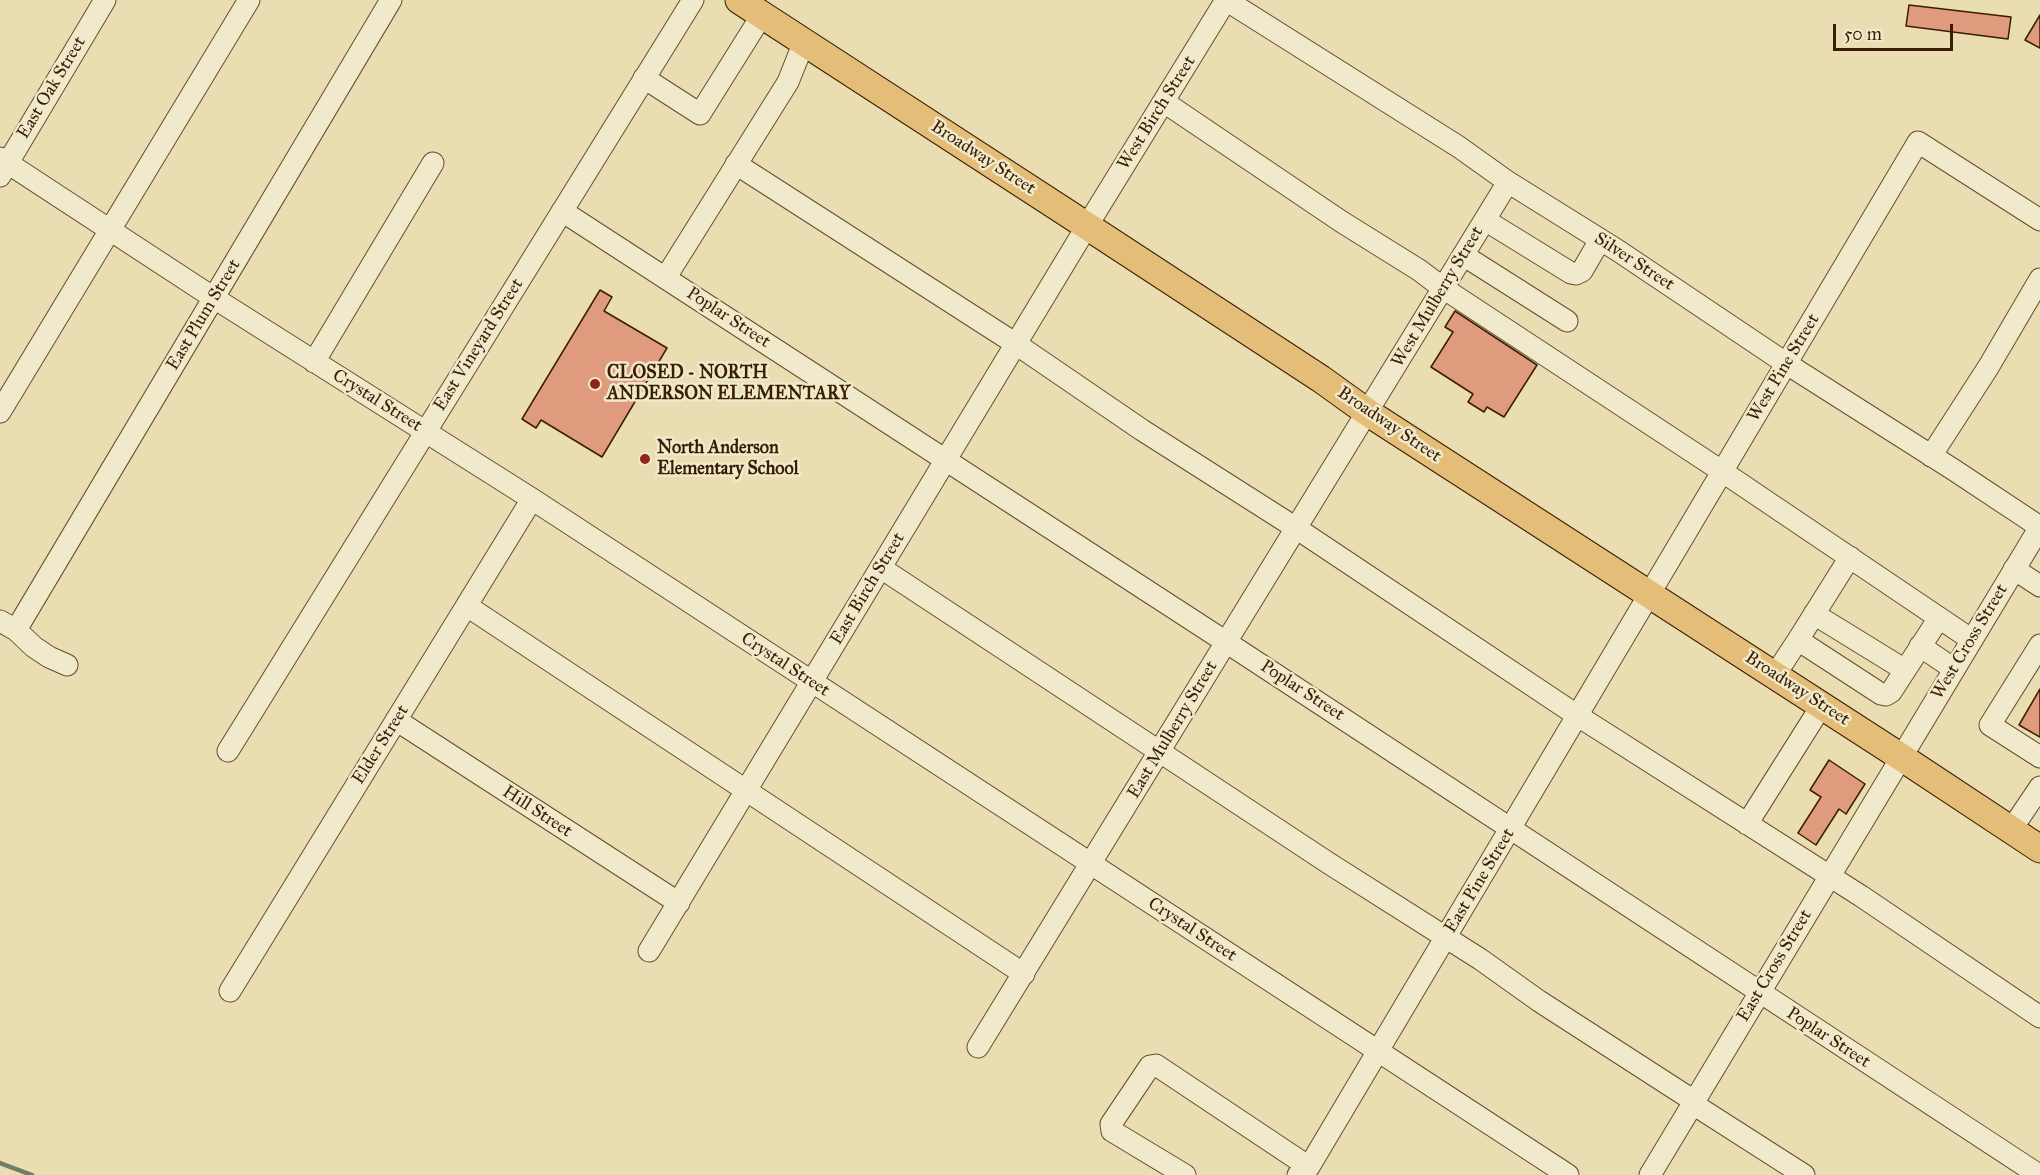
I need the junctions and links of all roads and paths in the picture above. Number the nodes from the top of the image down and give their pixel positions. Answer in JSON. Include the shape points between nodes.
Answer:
{"nodes":[{"id":1,"x":105,"y":0,"type":"edge"},
{"id":2,"x":249,"y":0,"type":"edge"},
{"id":3,"x":392,"y":0,"type":"edge"},
{"id":4,"x":693,"y":0,"type":"edge"},
{"id":5,"x":739,"y":0,"type":"edge"},
{"id":6,"x":1226,"y":0,"type":"edge"},
{"id":7,"x":762,"y":15,"type":"junction"},
{"id":8,"x":804,"y":42,"type":"junction"},
{"id":9,"x":644,"y":78,"type":"junction"},
{"id":10,"x":1164,"y":102,"type":"junction"},
{"id":11,"x":433,"y":163,"type":"dead end"},
{"id":12,"x":736,"y":164,"type":"junction"},
{"id":13,"x":3,"y":166,"type":"edge"},
{"id":14,"x":1508,"y":182,"type":"junction"},
{"id":15,"x":562,"y":211,"type":"junction"},
{"id":16,"x":1485,"y":220,"type":"junction"},
{"id":17,"x":2040,"y":220,"type":"edge"},
{"id":18,"x":1088,"y":226,"type":"junction"},
{"id":19,"x":109,"y":229,"type":"junction"},
{"id":20,"x":1600,"y":240,"type":"junction"},
{"id":21,"x":1463,"y":255,"type":"junction"},
{"id":22,"x":666,"y":278,"type":"junction"},
{"id":23,"x":2040,"y":279,"type":"edge"},
{"id":24,"x":1443,"y":288,"type":"junction"},
{"id":25,"x":214,"y":298,"type":"junction"},
{"id":26,"x":1567,"y":321,"type":"dead end"},
{"id":27,"x":1016,"y":344,"type":"junction"},
{"id":28,"x":314,"y":362,"type":"junction"},
{"id":29,"x":1786,"y":364,"type":"junction"},
{"id":30,"x":0,"y":412,"type":"edge"},
{"id":31,"x":1367,"y":412,"type":"junction"},
{"id":32,"x":426,"y":432,"type":"junction"},
{"id":33,"x":1931,"y":456,"type":"junction"},
{"id":34,"x":946,"y":460,"type":"junction"},
{"id":35,"x":1723,"y":472,"type":"junction"},
{"id":36,"x":532,"y":499,"type":"junction"},
{"id":37,"x":2040,"y":527,"type":"edge"},
{"id":38,"x":1296,"y":528,"type":"junction"},
{"id":39,"x":1850,"y":557,"type":"junction"},
{"id":40,"x":881,"y":568,"type":"junction"},
{"id":41,"x":2014,"y":569,"type":"junction"},
{"id":42,"x":2040,"y":585,"type":"edge"},
{"id":43,"x":1651,"y":595,"type":"junction"},
{"id":44,"x":466,"y":606,"type":"junction"},
{"id":45,"x":1814,"y":614,"type":"junction"},
{"id":46,"x":1939,"y":618,"type":"junction"},
{"id":47,"x":8,"y":625,"type":"edge"},
{"id":48,"x":1798,"y":640,"type":"junction"},
{"id":49,"x":1972,"y":640,"type":"junction"},
{"id":50,"x":1226,"y":642,"type":"junction"},
{"id":51,"x":2040,"y":645,"type":"edge"},
{"id":52,"x":1920,"y":646,"type":"junction"},
{"id":53,"x":67,"y":665,"type":"dead end"},
{"id":54,"x":1954,"y":669,"type":"junction"},
{"id":55,"x":1905,"y":670,"type":"junction"},
{"id":56,"x":1775,"y":675,"type":"junction"},
{"id":57,"x":812,"y":682,"type":"junction"},
{"id":58,"x":1822,"y":705,"type":"junction"},
{"id":59,"x":1578,"y":716,"type":"junction"},
{"id":60,"x":396,"y":720,"type":"junction"},
{"id":61,"x":228,"y":751,"type":"dead end"},
{"id":62,"x":1160,"y":751,"type":"junction"},
{"id":63,"x":1901,"y":757,"type":"junction"},
{"id":64,"x":2040,"y":757,"type":"edge"},
{"id":65,"x":2040,"y":787,"type":"edge"},
{"id":66,"x":746,"y":791,"type":"junction"},
{"id":67,"x":1747,"y":824,"type":"junction"},
{"id":68,"x":1511,"y":828,"type":"junction"},
{"id":69,"x":2011,"y":830,"type":"junction"},
{"id":70,"x":2040,"y":849,"type":"edge"},
{"id":71,"x":1091,"y":863,"type":"junction"},
{"id":72,"x":1829,"y":876,"type":"junction"},
{"id":73,"x":679,"y":903,"type":"junction"},
{"id":74,"x":1445,"y":939,"type":"junction"},
{"id":75,"x":649,"y":951,"type":"dead end"},
{"id":76,"x":1024,"y":974,"type":"junction"},
{"id":77,"x":230,"y":991,"type":"dead end"},
{"id":78,"x":1759,"y":993,"type":"junction"},
{"id":79,"x":2040,"y":1017,"type":"edge"},
{"id":80,"x":978,"y":1047,"type":"dead end"},
{"id":81,"x":1378,"y":1051,"type":"junction"},
{"id":82,"x":1693,"y":1102,"type":"junction"},
{"id":83,"x":1304,"y":1171,"type":"edge"},
{"id":84,"x":1185,"y":1175,"type":"edge"},
{"id":85,"x":1568,"y":1175,"type":"edge"},
{"id":86,"x":1650,"y":1175,"type":"edge"},
{"id":87,"x":1804,"y":1175,"type":"edge"},
{"id":88,"x":2039,"y":1175,"type":"edge"}],
"edges":[{"from":1,"to":13,"type":"street","name":"East Oak Street"},
{"from":2,"to":19,"type":"street"},
{"from":3,"to":25,"type":"street","name":"East Plum Street"},
{"from":4,"to":9,"type":"street","name":"East Vineyard Street"},
{"from":5,"to":7,"type":"main road","name":"Broadway Street"},
{"from":6,"to":10,"type":"street","name":"West Birch Street"},
{"from":6,"to":14,"type":"street","name":"Silver Street"},
{"from":7,"to":8,"type":"main road","name":"Broadway Street"},
{"from":7,"to":9,"type":"street","via":[[700,114]]},
{"from":8,"to":12,"type":"street","via":[[788,82]]},
{"from":8,"to":18,"type":"main road","name":"Broadway Street"},
{"from":9,"to":15,"type":"street","name":"East Vineyard Street"},
{"from":10,"to":18,"type":"street","name":"West Birch Street"},
{"from":10,"to":24,"type":"street"},
{"from":11,"to":28,"type":"street"},
{"from":12,"to":22,"type":"street"},
{"from":12,"to":27,"type":"street"},
{"from":13,"to":19,"type":"street","name":"Crystal Street"},
{"from":14,"to":16,"type":"street","name":"West Mulberry Street"},
{"from":14,"to":20,"type":"street","name":"Silver Street"},
{"from":15,"to":22,"type":"street","name":"Poplar Street"},
{"from":15,"to":32,"type":"street","name":"East Vineyard Street"},
{"from":16,"to":20,"type":"street","via":[[1576,274],[1582,271]]},
{"from":16,"to":21,"type":"street","name":"West Mulberry Street"},
{"from":17,"to":29,"type":"street","name":"West Pine Street","via":[[1918,142]]},
{"from":18,"to":27,"type":"street","name":"East Birch Street"},
{"from":18,"to":31,"type":"main road","name":"Broadway Street"},
{"from":19,"to":25,"type":"street","name":"Crystal Street"},
{"from":19,"to":30,"type":"street"},
{"from":20,"to":29,"type":"street","name":"Silver Street"},
{"from":21,"to":24,"type":"street","name":"West Mulberry Street"},
{"from":21,"to":26,"type":"street"},
{"from":22,"to":34,"type":"street","name":"Poplar Street"},
{"from":23,"to":33,"type":"street"},
{"from":24,"to":31,"type":"street","name":"West Mulberry Street"},
{"from":24,"to":35,"type":"street"},
{"from":25,"to":28,"type":"street","name":"Crystal Street"},
{"from":25,"to":47,"type":"street","name":"East Plum Street"},
{"from":27,"to":34,"type":"street","name":"East Birch Street"},
{"from":27,"to":38,"type":"street"},
{"from":28,"to":32,"type":"street","name":"Crystal Street"},
{"from":29,"to":33,"type":"street","name":"Silver Street"},
{"from":29,"to":35,"type":"street","name":"West Pine Street"},
{"from":31,"to":38,"type":"street","name":"East Mulberry Street"},
{"from":31,"to":43,"type":"main road","name":"Broadway Street"},
{"from":32,"to":36,"type":"street","name":"Crystal Street"},
{"from":32,"to":61,"type":"street","name":"East Vineyard Street"},
{"from":33,"to":37,"type":"street","name":"Silver Street"},
{"from":34,"to":40,"type":"street","name":"East Birch Street"},
{"from":34,"to":50,"type":"street","name":"Poplar Street"},
{"from":35,"to":39,"type":"street"},
{"from":35,"to":43,"type":"street","name":"West Pine Street"},
{"from":36,"to":44,"type":"street","name":"Elder Street"},
{"from":36,"to":57,"type":"street","name":"Crystal Street"},
{"from":37,"to":41,"type":"street","name":"West Cross Street"},
{"from":38,"to":50,"type":"street","name":"East Mulberry Street"},
{"from":38,"to":59,"type":"street"},
{"from":39,"to":45,"type":"street"},
{"from":39,"to":46,"type":"street"},
{"from":40,"to":57,"type":"street","name":"East Birch Street"},
{"from":40,"to":62,"type":"street"},
{"from":41,"to":42,"type":"street"},
{"from":41,"to":49,"type":"street","name":"West Cross Street"},
{"from":43,"to":56,"type":"main road","name":"Broadway Street"},
{"from":43,"to":59,"type":"street","name":"East Pine Street"},
{"from":44,"to":60,"type":"street","name":"Elder Street"},
{"from":44,"to":66,"type":"street"},
{"from":45,"to":48,"type":"street"},
{"from":45,"to":55,"type":"street"},
{"from":46,"to":49,"type":"street"},
{"from":46,"to":52,"type":"street"},
{"from":47,"to":53,"type":"street","via":[[34,647]]},
{"from":48,"to":55,"type":"street","via":[[1881,694],[1891,692]]},
{"from":48,"to":56,"type":"street"},
{"from":49,"to":54,"type":"street","name":"West Cross Street"},
{"from":50,"to":62,"type":"street","name":"East Mulberry Street"},
{"from":50,"to":68,"type":"street","name":"Poplar Street"},
{"from":51,"to":64,"type":"street","via":[[1990,724]]},
{"from":52,"to":54,"type":"street"},
{"from":52,"to":55,"type":"street"},
{"from":54,"to":63,"type":"street","name":"West Cross Street"},
{"from":56,"to":58,"type":"main road","name":"Broadway Street"},
{"from":57,"to":66,"type":"street","name":"East Birch Street"},
{"from":57,"to":71,"type":"street","name":"Crystal Street"},
{"from":58,"to":63,"type":"main road","name":"Broadway Street"},
{"from":58,"to":67,"type":"street"},
{"from":59,"to":67,"type":"street"},
{"from":59,"to":68,"type":"street","name":"East Pine Street"},
{"from":60,"to":73,"type":"street","name":"Hill Street"},
{"from":60,"to":77,"type":"street","name":"Elder Street"},
{"from":62,"to":71,"type":"street","name":"East Mulberry Street"},
{"from":62,"to":74,"type":"street"},
{"from":63,"to":69,"type":"main road","name":"Broadway Street"},
{"from":63,"to":72,"type":"street","name":"East Cross Street"},
{"from":65,"to":69,"type":"street"},
{"from":66,"to":73,"type":"street","name":"East Birch Street"},
{"from":66,"to":76,"type":"street"},
{"from":67,"to":72,"type":"street"},
{"from":68,"to":74,"type":"street","name":"East Pine Street"},
{"from":68,"to":78,"type":"street","name":"Poplar Street"},
{"from":69,"to":70,"type":"main road","name":"Broadway Street"},
{"from":71,"to":76,"type":"street","name":"East Mulberry Street"},
{"from":71,"to":81,"type":"street","name":"Crystal Street"},
{"from":72,"to":78,"type":"street","name":"East Cross Street"},
{"from":72,"to":79,"type":"street"},
{"from":73,"to":75,"type":"street","name":"East Birch Street"},
{"from":74,"to":81,"type":"street","name":"East Pine Street"},
{"from":74,"to":82,"type":"street"},
{"from":76,"to":80,"type":"street","name":"East Mulberry Street"},
{"from":78,"to":82,"type":"street","name":"East Cross Street"},
{"from":78,"to":88,"type":"street","name":"Poplar Street"},
{"from":81,"to":83,"type":"street","name":"East Pine Street"},
{"from":81,"to":85,"type":"street","name":"Crystal Street"},
{"from":82,"to":86,"type":"street","name":"East Cross Street"},
{"from":82,"to":87,"type":"street"},
{"from":83,"to":84,"type":"street","via":[[1156,1065],[1150,1066],[1111,1124],[1112,1131]]}]}
